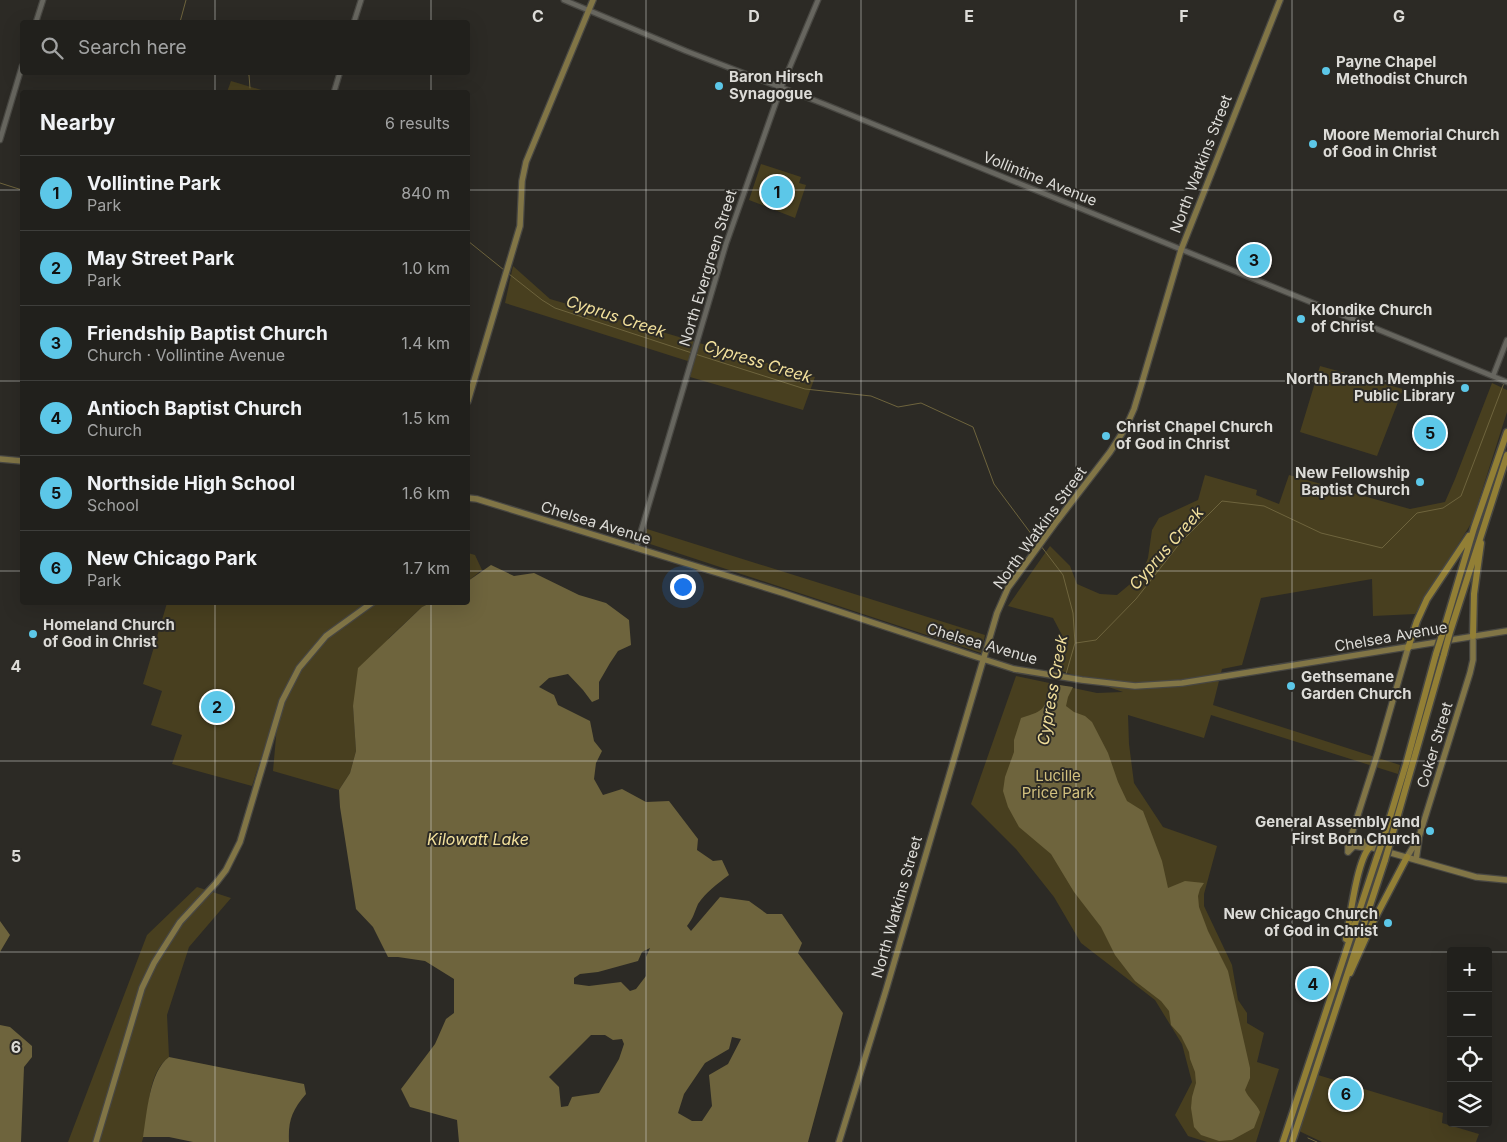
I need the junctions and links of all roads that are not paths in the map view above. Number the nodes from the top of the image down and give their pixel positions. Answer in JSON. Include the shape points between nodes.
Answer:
{"nodes":[{"id":1,"x":43,"y":0,"type":"edge"},
{"id":2,"x":361,"y":0,"type":"edge"},
{"id":3,"x":564,"y":0,"type":"edge"},
{"id":4,"x":593,"y":0,"type":"edge"},
{"id":5,"x":818,"y":0,"type":"edge"},
{"id":6,"x":1280,"y":0,"type":"edge"},
{"id":7,"x":589,"y":10,"type":"junction"},
{"id":8,"x":37,"y":20,"type":"edge"},
{"id":9,"x":355,"y":20,"type":"edge"},
{"id":10,"x":20,"y":73,"type":"edge"},
{"id":11,"x":339,"y":75,"type":"edge"},
{"id":12,"x":781,"y":88,"type":"junction"},
{"id":13,"x":335,"y":90,"type":"edge"},
{"id":14,"x":0,"y":140,"type":"edge"},
{"id":15,"x":1181,"y":250,"type":"junction"},
{"id":16,"x":1507,"y":340,"type":"edge"},
{"id":17,"x":1493,"y":376,"type":"junction"},
{"id":18,"x":1507,"y":382,"type":"edge"},
{"id":19,"x":470,"y":394,"type":"edge"},
{"id":20,"x":1507,"y":432,"type":"edge"},
{"id":21,"x":1507,"y":455,"type":"edge"},
{"id":22,"x":0,"y":459,"type":"edge"},
{"id":23,"x":20,"y":461,"type":"edge"},
{"id":24,"x":1492,"y":486,"type":"junction"},
{"id":25,"x":470,"y":498,"type":"edge"},
{"id":26,"x":1487,"y":501,"type":"junction"},
{"id":27,"x":1488,"y":511,"type":"junction"},
{"id":28,"x":1474,"y":528,"type":"junction"},
{"id":29,"x":636,"y":548,"type":"junction"},
{"id":30,"x":369,"y":605,"type":"edge"},
{"id":31,"x":1507,"y":631,"type":"edge"},
{"id":32,"x":1473,"y":636,"type":"junction"},
{"id":33,"x":1408,"y":648,"type":"junction"},
{"id":34,"x":983,"y":660,"type":"junction"},
{"id":35,"x":1419,"y":837,"type":"junction"},
{"id":36,"x":1351,"y":841,"type":"junction"},
{"id":37,"x":1363,"y":847,"type":"junction"},
{"id":38,"x":1370,"y":847,"type":"junction"},
{"id":39,"x":1406,"y":857,"type":"junction"},
{"id":40,"x":1416,"y":860,"type":"junction"},
{"id":41,"x":1504,"y":880,"type":"edge"},
{"id":42,"x":1507,"y":885,"type":"edge"},
{"id":43,"x":1340,"y":966,"type":"junction"},
{"id":44,"x":1344,"y":982,"type":"junction"},
{"id":45,"x":96,"y":1142,"type":"edge"},
{"id":46,"x":839,"y":1142,"type":"edge"},
{"id":47,"x":1283,"y":1142,"type":"edge"},
{"id":48,"x":1292,"y":1142,"type":"edge"}],
"edges":[{"from":1,"to":8,"type":"street"},
{"from":2,"to":9,"type":"street"},
{"from":3,"to":7,"type":"street","name":"Vollintine Avenue"},
{"from":4,"to":7,"type":"main road"},
{"from":5,"to":12,"type":"street","name":"North Evergreen Street"},
{"from":6,"to":15,"type":"main road","name":"North Watkins Street"},
{"from":7,"to":12,"type":"street","name":"Vollintine Avenue"},
{"from":7,"to":19,"type":"main road","via":[[526,162],[520,226]]},
{"from":10,"to":14,"type":"street"},
{"from":11,"to":13,"type":"street"},
{"from":12,"to":15,"type":"street","name":"Vollintine Avenue"},
{"from":12,"to":29,"type":"street","name":"North Evergreen Street","via":[[726,244]]},
{"from":15,"to":17,"type":"street","name":"Vollintine Avenue"},
{"from":15,"to":34,"type":"main road","name":"North Watkins Street","via":[[1126,427],[1008,588]]},
{"from":16,"to":17,"type":"street"},
{"from":17,"to":18,"type":"street","name":"Vollintine Avenue"},
{"from":20,"to":24,"type":"highway"},
{"from":21,"to":24,"type":"highway"},
{"from":22,"to":23,"type":"main road"},
{"from":24,"to":26,"type":"highway"},
{"from":25,"to":29,"type":"main road","name":"Chelsea Avenue"},
{"from":26,"to":27,"type":"highway"},
{"from":26,"to":28,"type":"highway"},
{"from":27,"to":32,"type":"highway","via":[[1477,564]]},
{"from":27,"to":44,"type":"highway","bridge":true,"via":[[1385,860]]},
{"from":28,"to":33,"type":"highway","via":[[1427,599]]},
{"from":28,"to":43,"type":"highway","bridge":true,"via":[[1383,840]]},
{"from":29,"to":34,"type":"main road","name":"Chelsea Avenue"},
{"from":30,"to":45,"type":"main road","via":[[326,636],[299,668],[282,701],[234,856],[216,883],[180,922],[154,962],[142,988]]},
{"from":31,"to":32,"type":"main road","name":"Chelsea Avenue"},
{"from":32,"to":33,"type":"main road","name":"Chelsea Avenue"},
{"from":32,"to":35,"type":"main road","name":"Coker Street","via":[[1470,673]]},
{"from":33,"to":34,"type":"main road","name":"Chelsea Avenue","via":[[1182,683],[1135,686],[1044,675]]},
{"from":33,"to":36,"type":"main road"},
{"from":34,"to":46,"type":"main road","name":"North Watkins Street"},
{"from":35,"to":39,"type":"main road","name":"Coker Street"},
{"from":35,"to":40,"type":"main road"},
{"from":36,"to":37,"type":"main road"},
{"from":36,"to":37,"type":"main road","via":[[1348,852],[1354,846]]},
{"from":36,"to":38,"type":"main road","via":[[1368,843]]},
{"from":37,"to":38,"type":"main road"},
{"from":38,"to":39,"type":"main road"},
{"from":38,"to":43,"type":"highway","via":[[1360,869]]},
{"from":39,"to":40,"type":"main road"},
{"from":39,"to":44,"type":"highway"},
{"from":40,"to":41,"type":"main road","via":[[1476,877]]},
{"from":41,"to":42,"type":"main road"},
{"from":43,"to":47,"type":"highway"},
{"from":44,"to":48,"type":"highway"}]}
